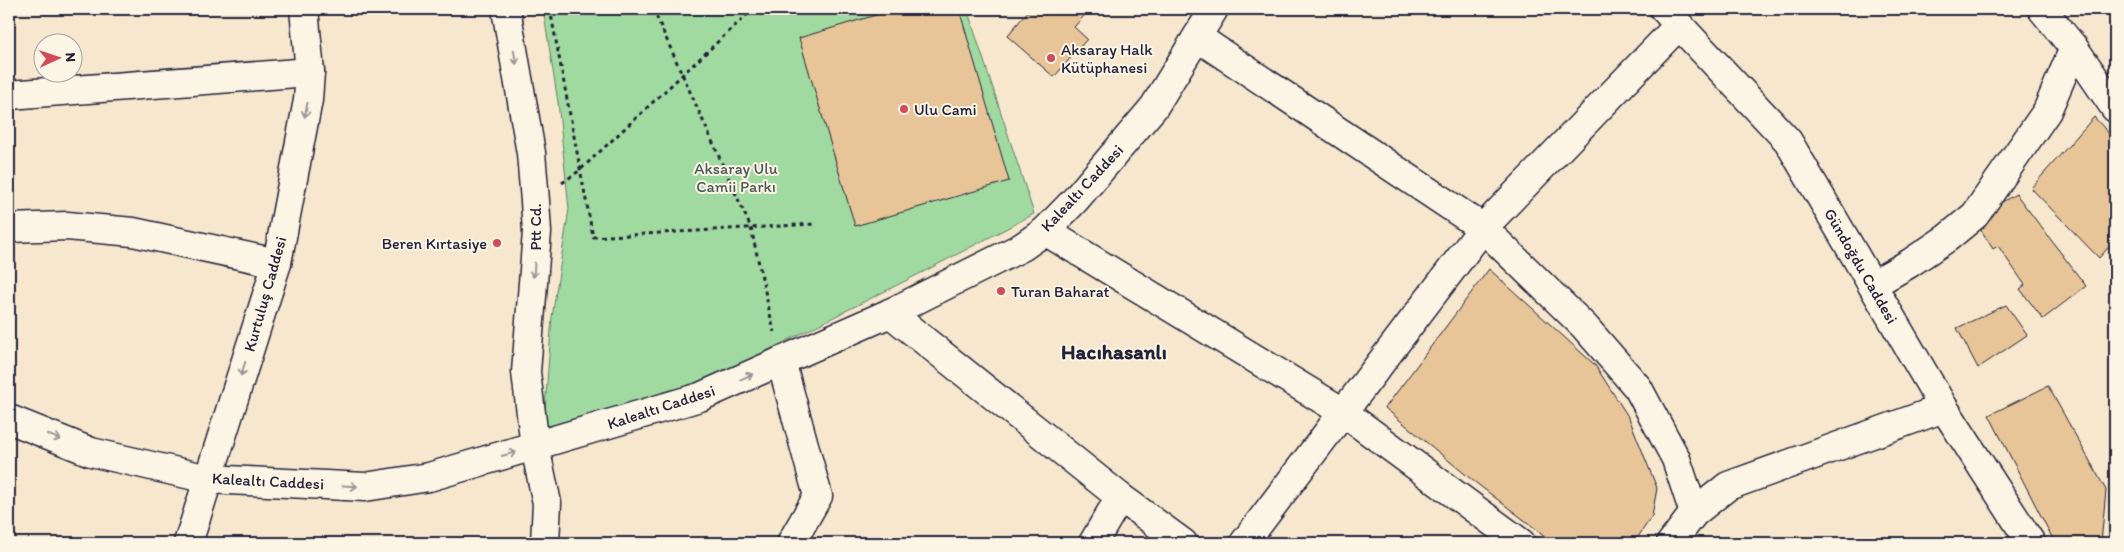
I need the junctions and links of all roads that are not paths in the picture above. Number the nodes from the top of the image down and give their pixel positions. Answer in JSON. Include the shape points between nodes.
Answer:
{"nodes":[{"id":1,"x":304,"y":9,"type":"edge"},
{"id":2,"x":506,"y":9,"type":"edge"},
{"id":3,"x":1214,"y":9,"type":"edge"},
{"id":4,"x":2042,"y":9,"type":"edge"},
{"id":5,"x":1671,"y":17,"type":"edge"},
{"id":6,"x":1197,"y":37,"type":"junction"},
{"id":7,"x":2074,"y":48,"type":"junction"},
{"id":8,"x":310,"y":72,"type":"junction"},
{"id":9,"x":9,"y":95,"type":"edge"},
{"id":10,"x":2115,"y":108,"type":"edge"},
{"id":11,"x":9,"y":228,"type":"edge"},
{"id":12,"x":1483,"y":228,"type":"junction"},
{"id":13,"x":1045,"y":231,"type":"junction"},
{"id":14,"x":277,"y":263,"type":"junction"},
{"id":15,"x":1872,"y":285,"type":"junction"},
{"id":16,"x":890,"y":313,"type":"junction"},
{"id":17,"x":781,"y":361,"type":"junction"},
{"id":18,"x":1944,"y":408,"type":"junction"},
{"id":19,"x":1343,"y":412,"type":"junction"},
{"id":20,"x":9,"y":419,"type":"edge"},
{"id":21,"x":534,"y":447,"type":"junction"},
{"id":22,"x":208,"y":479,"type":"junction"},
{"id":23,"x":1120,"y":497,"type":"junction"},
{"id":24,"x":1694,"y":513,"type":"junction"},
{"id":25,"x":188,"y":543,"type":"edge"},
{"id":26,"x":545,"y":543,"type":"edge"},
{"id":27,"x":791,"y":543,"type":"edge"},
{"id":28,"x":1093,"y":543,"type":"edge"},
{"id":29,"x":1183,"y":543,"type":"edge"},
{"id":30,"x":1244,"y":543,"type":"edge"},
{"id":31,"x":1521,"y":543,"type":"edge"},
{"id":32,"x":1671,"y":543,"type":"edge"},
{"id":33,"x":2031,"y":543,"type":"edge"}],
"edges":[{"from":1,"to":8,"type":"street","name":"Kurtuluş Caddesi"},
{"from":2,"to":21,"type":"street","name":"Ptt Cd.","one_way":true,"via":[[531,153],[537,232],[526,372]]},
{"from":3,"to":6,"type":"street","name":"Kalealtı Caddesi"},
{"from":4,"to":7,"type":"street"},
{"from":5,"to":12,"type":"street"},
{"from":5,"to":15,"type":"street","name":"Gündoğdu Caddesi","via":[[1788,141]]},
{"from":6,"to":12,"type":"street"},
{"from":6,"to":13,"type":"street","name":"Kalealtı Caddesi","via":[[1154,107]]},
{"from":7,"to":10,"type":"street"},
{"from":7,"to":15,"type":"street","via":[[2047,111],[1976,214],[1947,238]]},
{"from":8,"to":9,"type":"street"},
{"from":8,"to":14,"type":"street","name":"Kurtuluş Caddesi","one_way":true,"via":[[308,100]]},
{"from":11,"to":14,"type":"street","via":[[67,226],[133,232]]},
{"from":12,"to":19,"type":"street"},
{"from":12,"to":24,"type":"street","via":[[1584,326],[1638,388],[1676,459]]},
{"from":13,"to":16,"type":"street","name":"Kalealtı Caddesi","via":[[1022,246]]},
{"from":13,"to":19,"type":"street"},
{"from":14,"to":22,"type":"street","name":"Kurtuluş Caddesi","one_way":true},
{"from":15,"to":18,"type":"street","name":"Gündoğdu Caddesi"},
{"from":16,"to":17,"type":"street","name":"Kalealtı Caddesi"},
{"from":16,"to":23,"type":"street"},
{"from":21,"to":17,"type":"street","name":"Kalealtı Caddesi","one_way":true,"via":[[700,397]]},
{"from":17,"to":27,"type":"street","via":[[818,496]]},
{"from":18,"to":24,"type":"street","via":[[1728,486]]},
{"from":18,"to":33,"type":"street","name":"Gündoğdu Caddesi"},
{"from":19,"to":30,"type":"street"},
{"from":19,"to":31,"type":"street"},
{"from":20,"to":22,"type":"street","name":"Kalealtı Caddesi","one_way":true,"via":[[91,452]]},
{"from":22,"to":21,"type":"street","name":"Kalealtı Caddesi","one_way":true,"via":[[365,487],[428,477]]},
{"from":21,"to":26,"type":"street","name":"Ptt Cd.","via":[[547,503]]},
{"from":22,"to":25,"type":"street","name":"Kurtuluş Caddesi"},
{"from":23,"to":28,"type":"street"},
{"from":23,"to":29,"type":"street"},
{"from":24,"to":32,"type":"street"}]}
